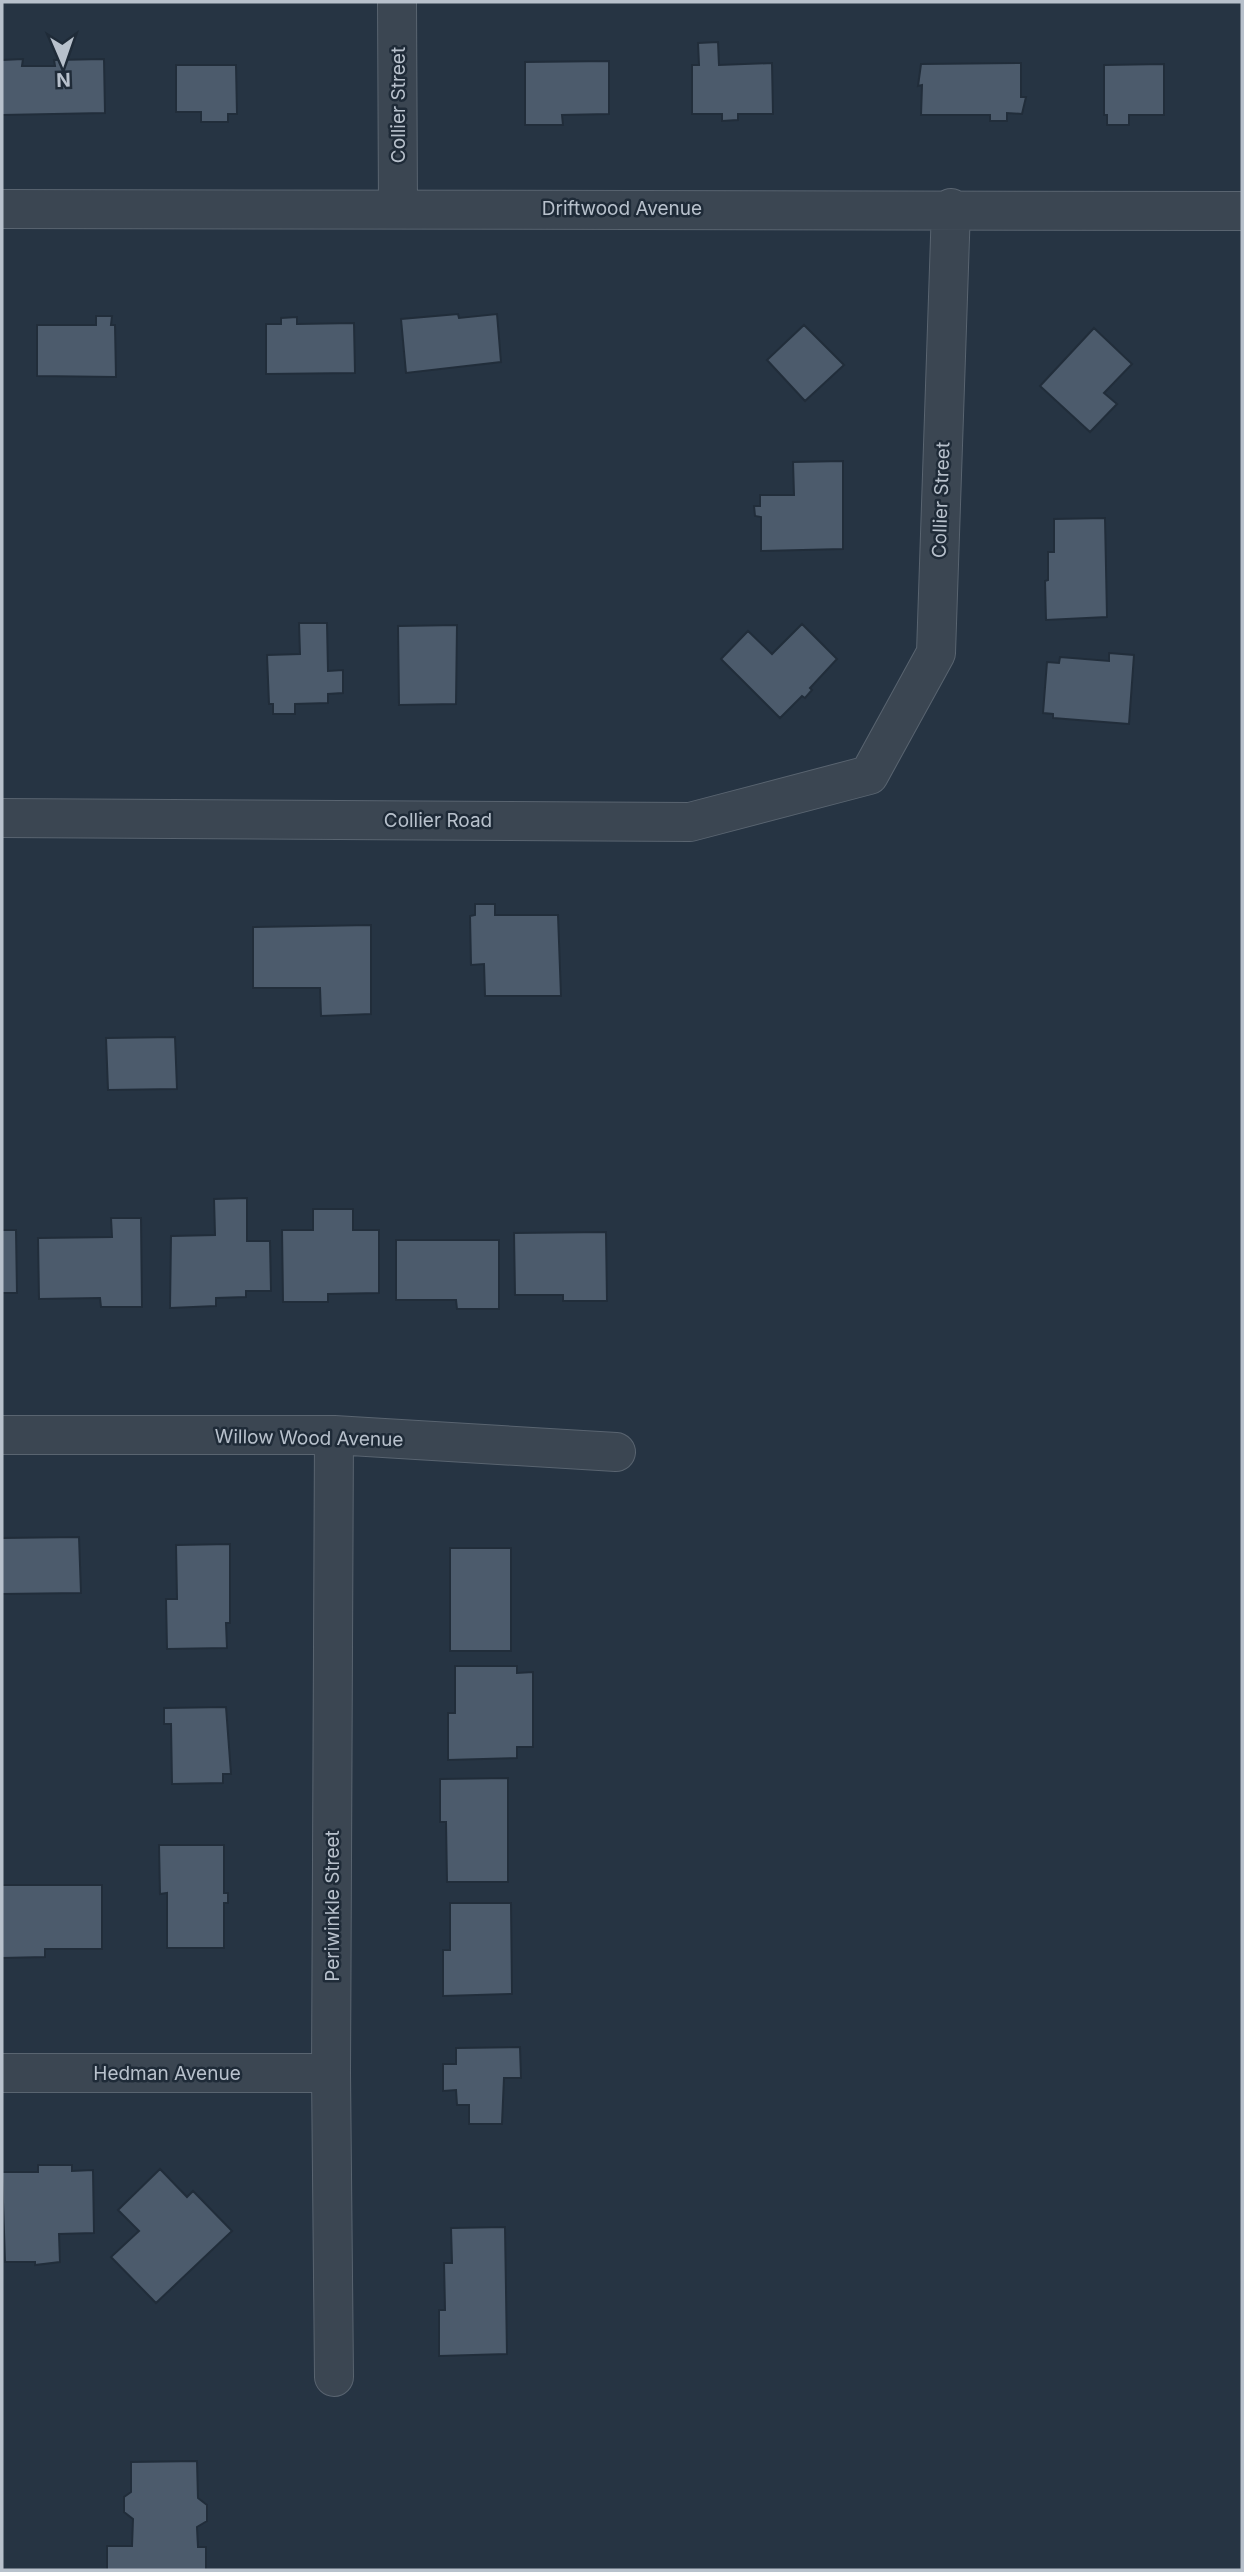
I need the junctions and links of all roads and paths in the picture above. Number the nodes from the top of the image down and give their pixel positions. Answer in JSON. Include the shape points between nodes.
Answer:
{"nodes":[{"id":1,"x":397,"y":2,"type":"edge"},
{"id":2,"x":398,"y":208,"type":"junction"},
{"id":3,"x":951,"y":208,"type":"junction"},
{"id":4,"x":2,"y":209,"type":"edge"},
{"id":5,"x":1242,"y":211,"type":"edge"},
{"id":6,"x":869,"y":775,"type":"joint"},
{"id":7,"x":2,"y":818,"type":"edge"},
{"id":8,"x":2,"y":1435,"type":"edge"},
{"id":9,"x":334,"y":1435,"type":"junction"},
{"id":10,"x":616,"y":1452,"type":"dead end"},
{"id":11,"x":2,"y":2073,"type":"edge"},
{"id":12,"x":331,"y":2073,"type":"junction"},
{"id":13,"x":334,"y":2376,"type":"dead end"}],
"edges":[{"from":1,"to":2,"type":"street","name":"Collier Street"},
{"from":2,"to":3,"type":"street","name":"Driftwood Avenue"},
{"from":2,"to":4,"type":"street","name":"Driftwood Avenue"},
{"from":3,"to":5,"type":"street","name":"Driftwood Avenue"},
{"from":3,"to":6,"type":"street","name":"Collier Street","via":[[936,653]]},
{"from":6,"to":7,"type":"street","name":"Collier Road","via":[[690,822]]},
{"from":8,"to":9,"type":"street","name":"Willow Wood Avenue"},
{"from":9,"to":10,"type":"street","name":"Willow Wood Avenue"},
{"from":9,"to":12,"type":"street","name":"Periwinkle Street"},
{"from":11,"to":12,"type":"street","name":"Hedman Avenue"},
{"from":12,"to":13,"type":"street","name":"Periwinkle Street"}]}
